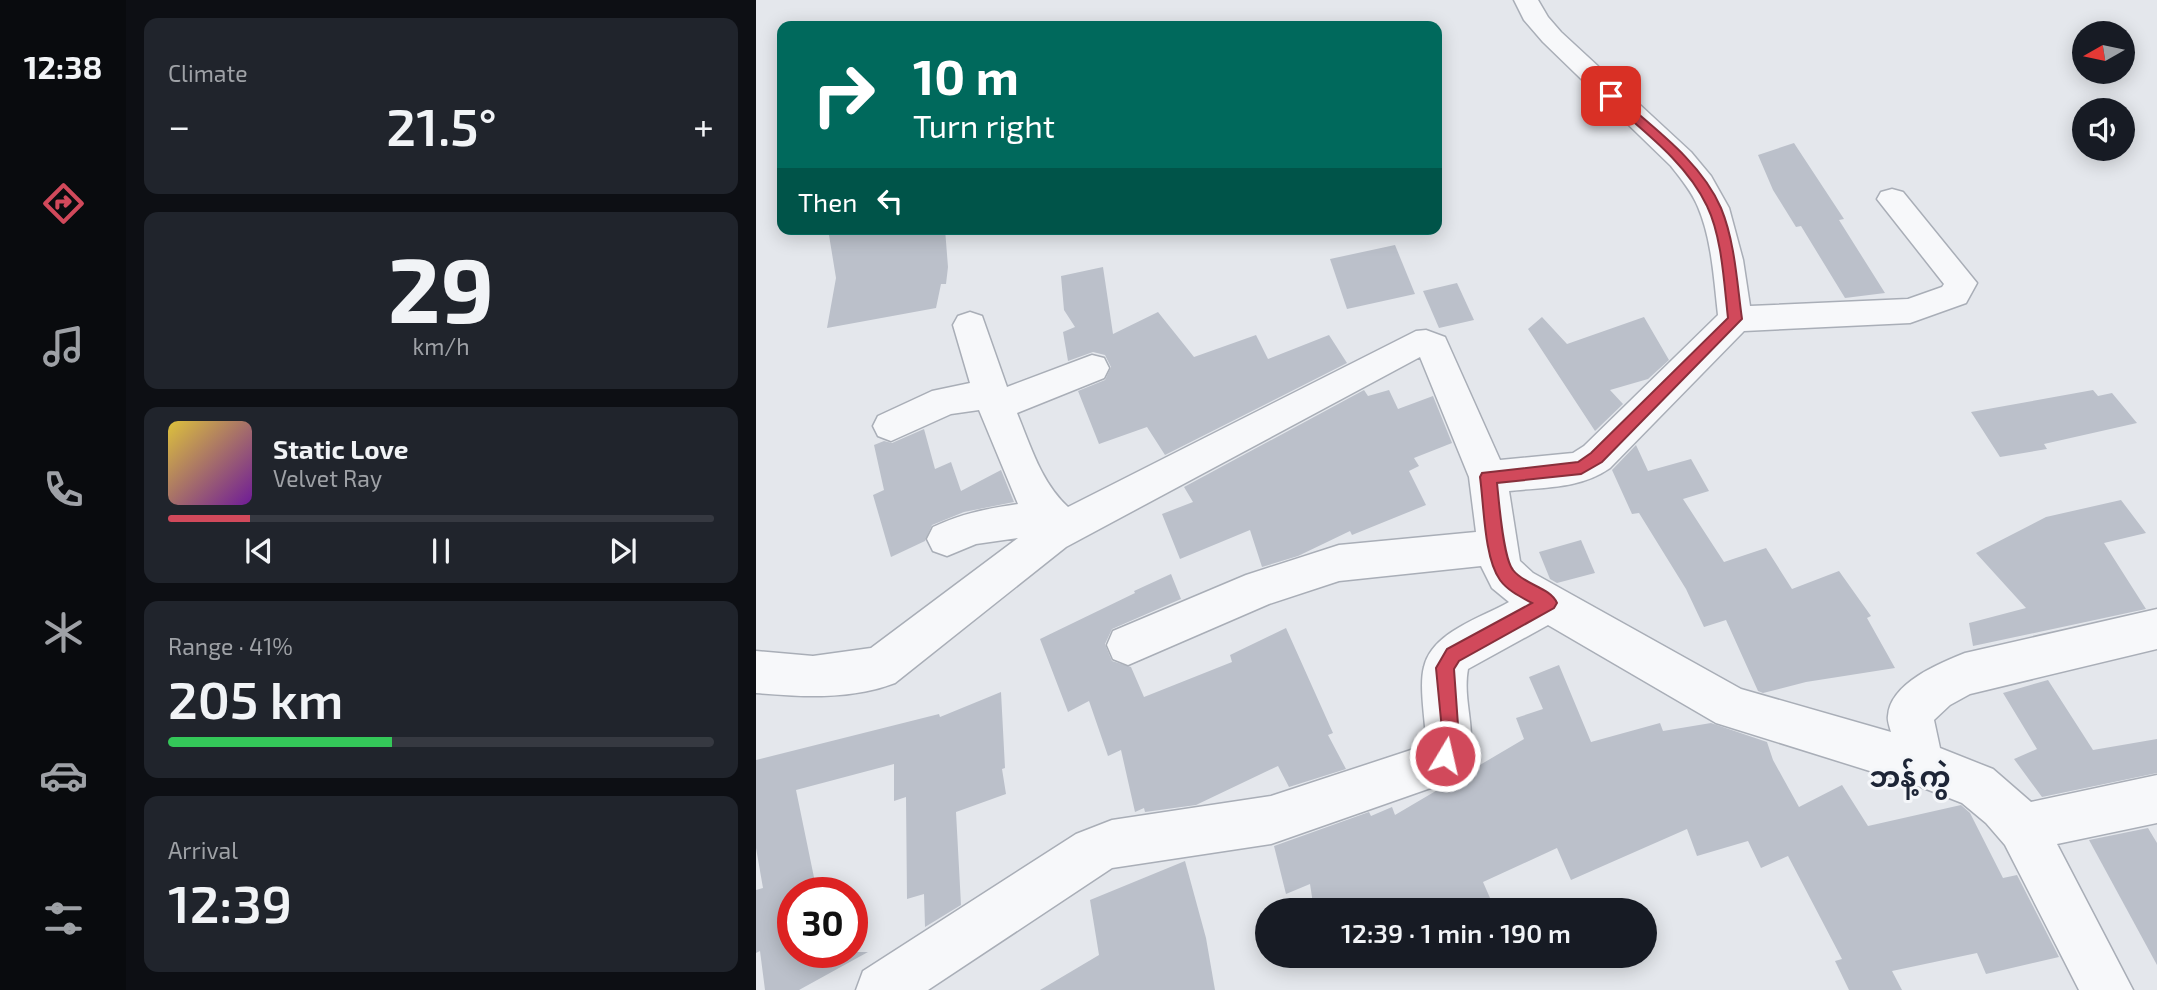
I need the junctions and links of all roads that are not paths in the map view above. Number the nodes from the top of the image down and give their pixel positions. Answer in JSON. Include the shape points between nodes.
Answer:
{"nodes":[{"id":1,"x":1526,"y":0,"type":"edge"},
{"id":2,"x":1892,"y":199,"type":"dead end"},
{"id":3,"x":1735,"y":319,"type":"junction"},
{"id":4,"x":970,"y":325,"type":"dead end"},
{"id":5,"x":1092,"y":368,"type":"dead end"},
{"id":6,"x":994,"y":400,"type":"junction"},
{"id":7,"x":891,"y":426,"type":"dead end"},
{"id":8,"x":1488,"y":477,"type":"junction"},
{"id":9,"x":1057,"y":523,"type":"junction"},
{"id":10,"x":947,"y":539,"type":"dead end"},
{"id":11,"x":1497,"y":547,"type":"junction"},
{"id":12,"x":1548,"y":603,"type":"junction"},
{"id":13,"x":2157,"y":629,"type":"edge"},
{"id":14,"x":1128,"y":645,"type":"dead end"},
{"id":15,"x":756,"y":671,"type":"edge"},
{"id":16,"x":1921,"y":764,"type":"junction"},
{"id":17,"x":2157,"y":799,"type":"edge"},
{"id":18,"x":2022,"y":828,"type":"junction"},
{"id":19,"x":882,"y":990,"type":"edge"},
{"id":20,"x":2106,"y":990,"type":"edge"}],
"edges":[{"from":1,"to":3,"type":"street","via":[[1552,37],[1681,159],[1700,183],[1714,208]]},
{"from":2,"to":3,"type":"street","via":[[1961,283],[1954,295],[1910,311]]},
{"from":3,"to":8,"type":"street","via":[[1581,468]]},
{"from":4,"to":6,"type":"street"},
{"from":5,"to":6,"type":"street"},
{"from":6,"to":7,"type":"street","via":[[946,401]]},
{"from":6,"to":9,"type":"street","via":[[1028,486]]},
{"from":8,"to":9,"type":"street","via":[[1433,346],[1416,344]]},
{"from":8,"to":11,"type":"street"},
{"from":9,"to":10,"type":"street","via":[[971,528]]},
{"from":9,"to":15,"type":"street","via":[[1037,546],[880,668],[813,677]]},
{"from":11,"to":12,"type":"street","via":[[1506,575]]},
{"from":11,"to":14,"type":"street","via":[[1339,563],[1261,588]]},
{"from":12,"to":16,"type":"street","via":[[1732,708]]},
{"from":12,"to":19,"type":"street","via":[[1453,655],[1445,668],[1450,739],[1445,756],[1429,767],[1271,820],[1094,850]]},
{"from":13,"to":16,"type":"street","via":[[1965,674],[1938,686],[1910,715]]},
{"from":16,"to":18,"type":"street","via":[[1977,785]]},
{"from":17,"to":18,"type":"street"},
{"from":18,"to":20,"type":"street"}]}
